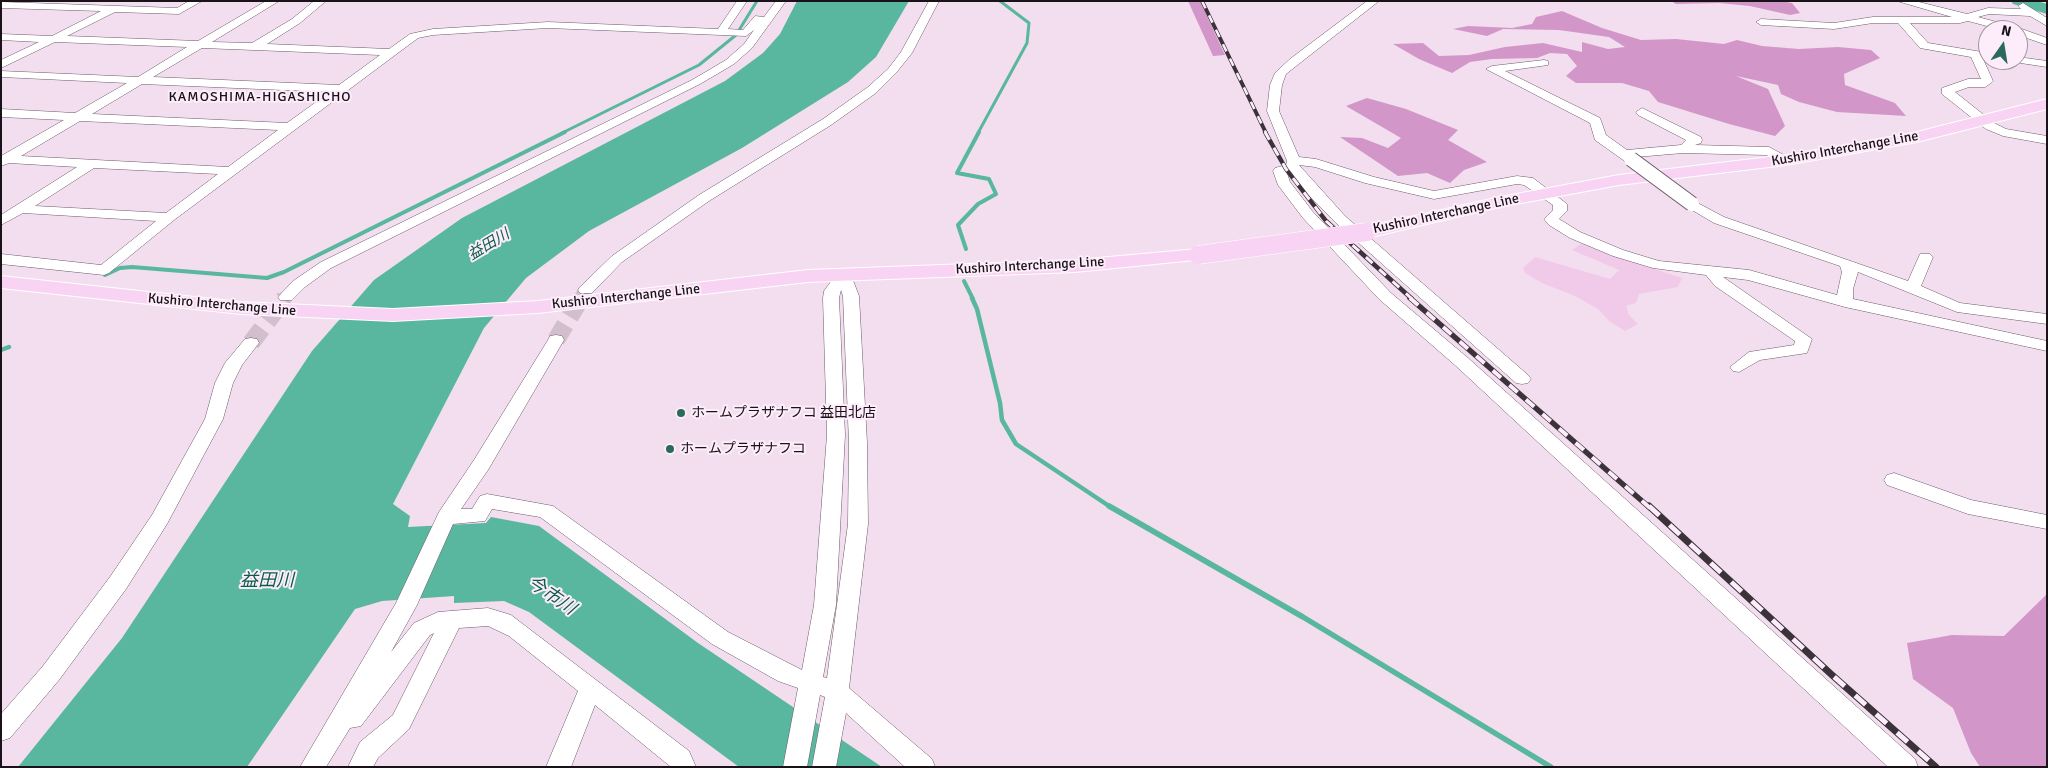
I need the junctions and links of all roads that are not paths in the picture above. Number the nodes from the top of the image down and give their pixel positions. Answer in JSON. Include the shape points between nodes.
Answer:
{"nodes":[{"id":1,"x":198,"y":1,"type":"edge"},
{"id":2,"x":274,"y":1,"type":"edge"},
{"id":3,"x":320,"y":1,"type":"edge"},
{"id":4,"x":742,"y":1,"type":"edge"},
{"id":5,"x":934,"y":1,"type":"edge"},
{"id":6,"x":1374,"y":1,"type":"edge"},
{"id":7,"x":1902,"y":1,"type":"edge"},
{"id":8,"x":1936,"y":1,"type":"edge"},
{"id":9,"x":2016,"y":1,"type":"edge"},
{"id":10,"x":1,"y":5,"type":"edge"},
{"id":11,"x":777,"y":6,"type":"edge"},
{"id":12,"x":113,"y":9,"type":"junction"},
{"id":13,"x":1988,"y":11,"type":"junction"},
{"id":14,"x":2032,"y":13,"type":"junction"},
{"id":15,"x":1966,"y":17,"type":"junction"},
{"id":16,"x":1901,"y":20,"type":"junction"},
{"id":17,"x":1978,"y":20,"type":"edge"},
{"id":18,"x":1761,"y":22,"type":"dead end"},
{"id":19,"x":2047,"y":23,"type":"edge"},
{"id":20,"x":721,"y":32,"type":"junction"},
{"id":21,"x":2028,"y":34,"type":"edge"},
{"id":22,"x":1,"y":37,"type":"edge"},
{"id":23,"x":53,"y":39,"type":"junction"},
{"id":24,"x":2047,"y":42,"type":"edge"},
{"id":25,"x":201,"y":45,"type":"junction"},
{"id":26,"x":254,"y":47,"type":"junction"},
{"id":27,"x":391,"y":52,"type":"junction"},
{"id":28,"x":1975,"y":54,"type":"junction"},
{"id":29,"x":1978,"y":54,"type":"edge"},
{"id":30,"x":2028,"y":61,"type":"edge"},
{"id":31,"x":1544,"y":63,"type":"dead end"},
{"id":32,"x":2047,"y":64,"type":"edge"},
{"id":33,"x":1,"y":65,"type":"edge"},
{"id":34,"x":1,"y":74,"type":"edge"},
{"id":35,"x":142,"y":80,"type":"junction"},
{"id":36,"x":342,"y":89,"type":"junction"},
{"id":37,"x":2047,"y":104,"type":"edge"},
{"id":38,"x":1599,"y":109,"type":"dead end"},
{"id":39,"x":1642,"y":112,"type":"dead end"},
{"id":40,"x":1,"y":113,"type":"edge"},
{"id":41,"x":80,"y":116,"type":"junction"},
{"id":42,"x":1982,"y":120,"type":"junction"},
{"id":43,"x":1596,"y":121,"type":"junction"},
{"id":44,"x":292,"y":127,"type":"junction"},
{"id":45,"x":2047,"y":140,"type":"edge"},
{"id":46,"x":1687,"y":149,"type":"junction"},
{"id":47,"x":1628,"y":157,"type":"junction"},
{"id":48,"x":3,"y":160,"type":"edge"},
{"id":49,"x":1786,"y":160,"type":"junction"},
{"id":50,"x":92,"y":163,"type":"junction"},
{"id":51,"x":1293,"y":165,"type":"junction"},
{"id":52,"x":233,"y":171,"type":"junction"},
{"id":53,"x":1546,"y":193,"type":"junction"},
{"id":54,"x":20,"y":210,"type":"junction"},
{"id":55,"x":170,"y":218,"type":"junction"},
{"id":56,"x":1,"y":221,"type":"edge"},
{"id":57,"x":1926,"y":257,"type":"dead end"},
{"id":58,"x":1,"y":259,"type":"edge"},
{"id":59,"x":1846,"y":263,"type":"junction"},
{"id":60,"x":1712,"y":272,"type":"junction"},
{"id":61,"x":843,"y":275,"type":"junction"},
{"id":62,"x":1,"y":282,"type":"edge"},
{"id":63,"x":1912,"y":289,"type":"junction"},
{"id":64,"x":586,"y":290,"type":"tunnel mouth"},
{"id":65,"x":286,"y":297,"type":"tunnel mouth"},
{"id":66,"x":1845,"y":302,"type":"junction"},
{"id":67,"x":2047,"y":319,"type":"edge"},
{"id":68,"x":556,"y":340,"type":"tunnel mouth"},
{"id":69,"x":250,"y":343,"type":"tunnel mouth"},
{"id":70,"x":2047,"y":346,"type":"edge"},
{"id":71,"x":1739,"y":367,"type":"dead end"},
{"id":72,"x":1522,"y":379,"type":"dead end"},
{"id":73,"x":1894,"y":480,"type":"dead end"},
{"id":74,"x":446,"y":517,"type":"junction"},
{"id":75,"x":2047,"y":522,"type":"edge"},
{"id":76,"x":452,"y":620,"type":"junction"},
{"id":77,"x":810,"y":689,"type":"junction"},
{"id":78,"x":594,"y":690,"type":"junction"},
{"id":79,"x":836,"y":697,"type":"junction"},
{"id":80,"x":336,"y":730,"type":"junction"},
{"id":81,"x":1,"y":731,"type":"edge"},
{"id":82,"x":312,"y":767,"type":"edge"},
{"id":83,"x":360,"y":767,"type":"edge"},
{"id":84,"x":558,"y":767,"type":"edge"},
{"id":85,"x":684,"y":767,"type":"edge"},
{"id":86,"x":795,"y":767,"type":"edge"},
{"id":87,"x":824,"y":767,"type":"edge"},
{"id":88,"x":923,"y":767,"type":"edge"},
{"id":89,"x":1906,"y":767,"type":"edge"}],
"edges":[{"from":1,"to":12,"type":"street","via":[[179,11]]},
{"from":2,"to":25,"type":"street"},
{"from":3,"to":26,"type":"street"},
{"from":4,"to":20,"type":"street"},
{"from":5,"to":64,"type":"street","via":[[906,53],[872,90],[680,215],[618,259]]},
{"from":6,"to":51,"type":"street","via":[[1281,73],[1273,111]]},
{"from":7,"to":15,"type":"street"},
{"from":8,"to":13,"type":"street"},
{"from":9,"to":14,"type":"street"},
{"from":10,"to":12,"type":"street"},
{"from":11,"to":20,"type":"street","via":[[765,11],[746,33]]},
{"from":11,"to":65,"type":"street","via":[[748,46],[730,62],[696,82],[326,265]]},
{"from":12,"to":23,"type":"street"},
{"from":13,"to":14,"type":"street"},
{"from":13,"to":15,"type":"street"},
{"from":14,"to":19,"type":"street"},
{"from":15,"to":16,"type":"street","via":[[1954,21]]},
{"from":15,"to":17,"type":"street"},
{"from":16,"to":18,"type":"street","via":[[1834,26]]},
{"from":16,"to":28,"type":"street","via":[[1924,46]]},
{"from":20,"to":27,"type":"street","via":[[548,25],[442,31],[414,36]]},
{"from":21,"to":24,"type":"street"},
{"from":22,"to":23,"type":"street"},
{"from":23,"to":25,"type":"street"},
{"from":23,"to":33,"type":"street"},
{"from":25,"to":26,"type":"street"},
{"from":25,"to":35,"type":"street"},
{"from":26,"to":27,"type":"street"},
{"from":27,"to":36,"type":"street"},
{"from":28,"to":29,"type":"street"},
{"from":28,"to":42,"type":"street","via":[[1987,81],[1968,83],[1946,91]]},
{"from":30,"to":32,"type":"street"},
{"from":31,"to":43,"type":"street","via":[[1492,68]]},
{"from":34,"to":35,"type":"street"},
{"from":35,"to":36,"type":"street"},
{"from":35,"to":41,"type":"street"},
{"from":36,"to":44,"type":"street"},
{"from":37,"to":42,"type":"main road","name":"Kushiro Interchange Line"},
{"from":38,"to":43,"type":"street"},
{"from":39,"to":46,"type":"street","via":[[1696,140],[1687,144]]},
{"from":40,"to":41,"type":"street"},
{"from":41,"to":44,"type":"street"},
{"from":41,"to":48,"type":"street"},
{"from":42,"to":45,"type":"street","via":[[2003,132]]},
{"from":42,"to":49,"type":"main road","name":"Kushiro Interchange Line","via":[[1908,139]]},
{"from":43,"to":47,"type":"street","via":[[1600,137]]},
{"from":44,"to":52,"type":"street"},
{"from":46,"to":47,"type":"street"},
{"from":46,"to":49,"type":"street","via":[[1768,150]]},
{"from":47,"to":59,"type":"street","bridge":true,"via":[[1718,220]]},
{"from":48,"to":50,"type":"street"},
{"from":49,"to":53,"type":"main road","name":"Kushiro Interchange Line","via":[[1618,180]]},
{"from":50,"to":52,"type":"street"},
{"from":50,"to":54,"type":"street"},
{"from":51,"to":53,"type":"street","via":[[1316,163],[1379,183],[1434,195],[1517,180],[1528,181]]},
{"from":51,"to":72,"type":"street","via":[[1340,219]]},
{"from":51,"to":89,"type":"street","via":[[1280,171],[1294,198],[1385,296],[1462,362]]},
{"from":52,"to":55,"type":"street"},
{"from":53,"to":60,"type":"street","via":[[1562,207],[1551,219],[1575,235],[1618,253],[1658,264]]},
{"from":53,"to":61,"type":"main road","name":"Kushiro Interchange Line","bridge":true,"via":[[1414,224],[1198,255],[1075,266]]},
{"from":54,"to":55,"type":"street"},
{"from":54,"to":56,"type":"street"},
{"from":55,"to":58,"type":"street","via":[[104,270]]},
{"from":57,"to":63,"type":"street"},
{"from":59,"to":63,"type":"street"},
{"from":59,"to":66,"type":"street","via":[[1850,272]]},
{"from":60,"to":66,"type":"street","via":[[1749,275]]},
{"from":60,"to":71,"type":"street","via":[[1720,283],[1804,339],[1801,349],[1755,356]]},
{"from":61,"to":62,"type":"main road","name":"Kushiro Interchange Line","via":[[770,280],[538,307],[393,315],[241,308]]},
{"from":61,"to":77,"type":"street","via":[[831,298],[836,426],[832,521],[825,605]]},
{"from":61,"to":79,"type":"street","via":[[851,296],[858,524]]},
{"from":63,"to":67,"type":"street","via":[[1957,307]]},
{"from":66,"to":70,"type":"street"},
{"from":68,"to":74,"type":"street"},
{"from":69,"to":81,"type":"street","via":[[227,376],[214,419],[160,519],[118,583]]},
{"from":73,"to":75,"type":"street","via":[[1968,507]]},
{"from":74,"to":77,"type":"street","via":[[478,516],[487,501],[546,511],[720,638]]},
{"from":74,"to":80,"type":"street","via":[[406,606]]},
{"from":76,"to":78,"type":"street","via":[[488,617],[503,621]]},
{"from":76,"to":80,"type":"street","via":[[438,621],[422,629],[347,727]]},
{"from":76,"to":83,"type":"street","via":[[401,722],[369,750]]},
{"from":77,"to":79,"type":"street"},
{"from":77,"to":86,"type":"street"},
{"from":78,"to":84,"type":"street","via":[[584,701]]},
{"from":78,"to":85,"type":"street","via":[[680,759]]},
{"from":79,"to":87,"type":"street"},
{"from":79,"to":88,"type":"street"},
{"from":80,"to":82,"type":"street"}]}
